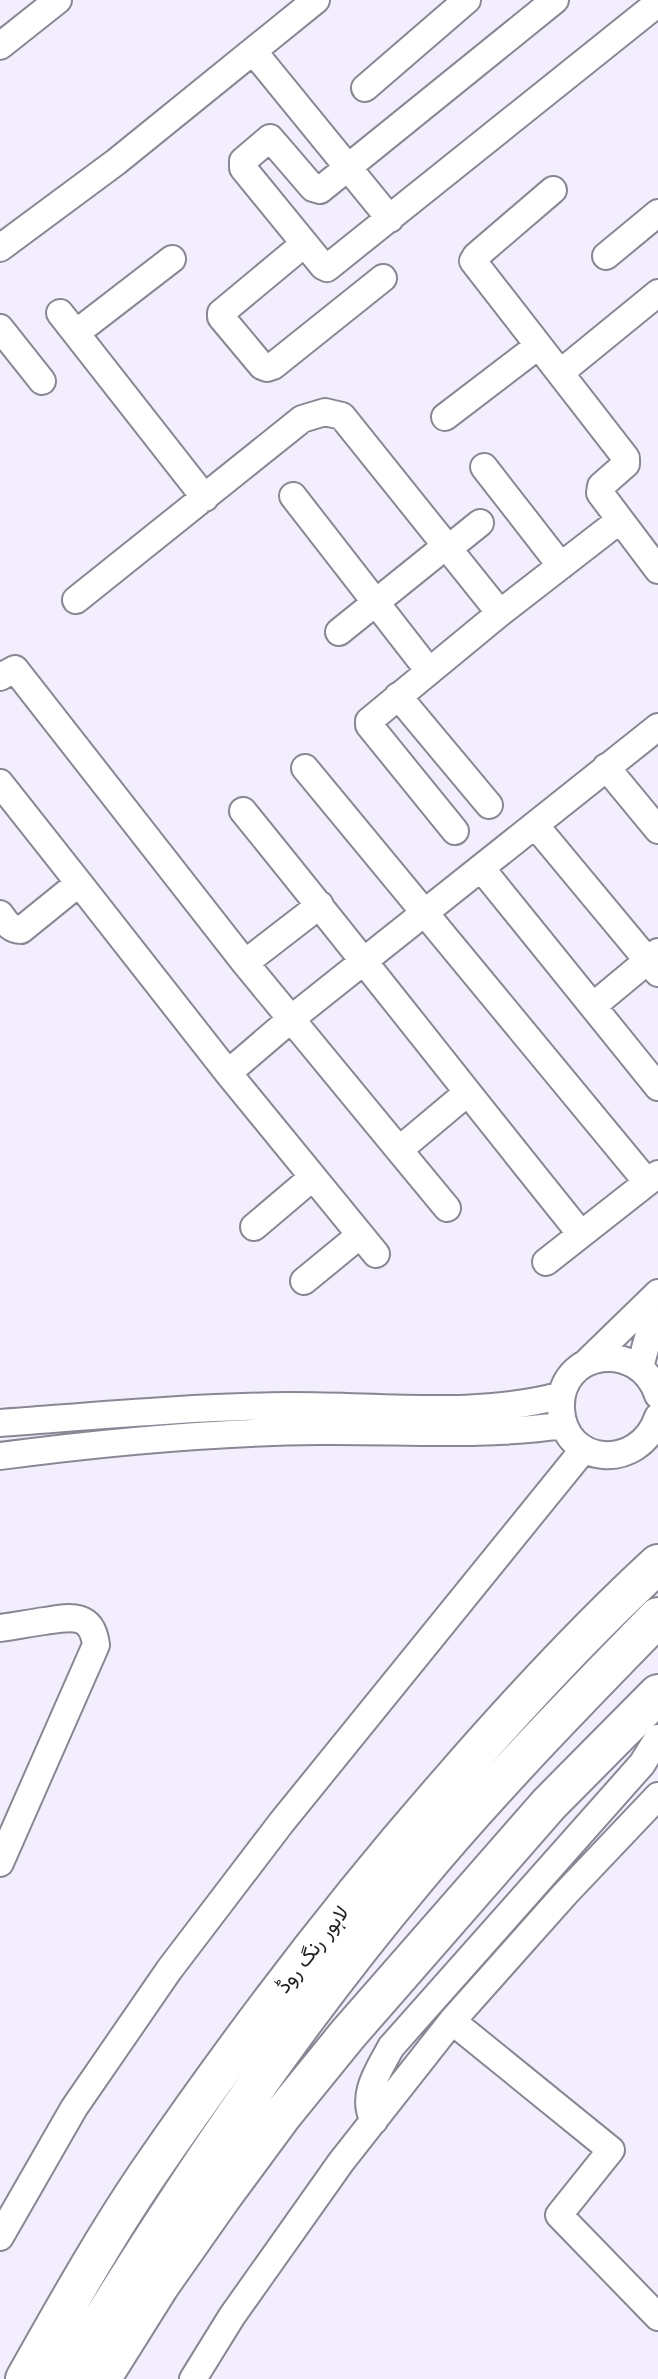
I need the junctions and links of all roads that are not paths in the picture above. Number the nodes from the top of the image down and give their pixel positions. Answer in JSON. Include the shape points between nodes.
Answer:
{"nodes":[{"id":1,"x":58,"y":0,"type":"edge"},
{"id":2,"x":316,"y":0,"type":"edge"},
{"id":3,"x":467,"y":0,"type":"edge"},
{"id":4,"x":555,"y":0,"type":"edge"},
{"id":5,"x":658,"y":3,"type":"edge"},
{"id":6,"x":0,"y":46,"type":"edge"},
{"id":7,"x":253,"y":51,"type":"junction"},
{"id":8,"x":365,"y":88,"type":"dead end"},
{"id":9,"x":348,"y":168,"type":"junction"},
{"id":10,"x":552,"y":190,"type":"dead end"},
{"id":11,"x":658,"y":213,"type":"edge"},
{"id":12,"x":390,"y":219,"type":"junction"},
{"id":13,"x":304,"y":244,"type":"junction"},
{"id":14,"x":0,"y":248,"type":"edge"},
{"id":15,"x":606,"y":256,"type":"dead end"},
{"id":16,"x":172,"y":259,"type":"dead end"},
{"id":17,"x":383,"y":278,"type":"dead end"},
{"id":18,"x":658,"y":293,"type":"edge"},
{"id":19,"x":0,"y":328,"type":"edge"},
{"id":20,"x":538,"y":346,"type":"junction"},
{"id":21,"x":560,"y":373,"type":"junction"},
{"id":22,"x":42,"y":381,"type":"dead end"},
{"id":23,"x":445,"y":417,"type":"dead end"},
{"id":24,"x":484,"y":467,"type":"dead end"},
{"id":25,"x":293,"y":496,"type":"dead end"},
{"id":26,"x":205,"y":498,"type":"junction"},
{"id":27,"x":620,"y":520,"type":"junction"},
{"id":28,"x":480,"y":523,"type":"dead end"},
{"id":29,"x":448,"y":546,"type":"junction"},
{"id":30,"x":561,"y":566,"type":"junction"},
{"id":31,"x":658,"y":570,"type":"edge"},
{"id":32,"x":76,"y":600,"type":"dead end"},
{"id":33,"x":375,"y":601,"type":"junction"},
{"id":34,"x":500,"y":613,"type":"junction"},
{"id":35,"x":339,"y":632,"type":"dead end"},
{"id":36,"x":429,"y":671,"type":"junction"},
{"id":37,"x":0,"y":677,"type":"edge"},
{"id":38,"x":398,"y":696,"type":"junction"},
{"id":39,"x":658,"y":727,"type":"edge"},
{"id":40,"x":606,"y":767,"type":"junction"},
{"id":41,"x":305,"y":768,"type":"dead end"},
{"id":42,"x":0,"y":783,"type":"edge"},
{"id":43,"x":489,"y":806,"type":"dead end"},
{"id":44,"x":243,"y":811,"type":"dead end"},
{"id":45,"x":535,"y":825,"type":"junction"},
{"id":46,"x":658,"y":830,"type":"edge"},
{"id":47,"x":456,"y":831,"type":"dead end"},
{"id":48,"x":481,"y":867,"type":"junction"},
{"id":49,"x":79,"y":883,"type":"junction"},
{"id":50,"x":320,"y":905,"type":"junction"},
{"id":51,"x":424,"y":912,"type":"junction"},
{"id":52,"x":0,"y":914,"type":"edge"},
{"id":53,"x":365,"y":960,"type":"junction"},
{"id":54,"x":654,"y":962,"type":"edge"},
{"id":55,"x":245,"y":963,"type":"junction"},
{"id":56,"x":593,"y":1006,"type":"junction"},
{"id":57,"x":291,"y":1019,"type":"junction"},
{"id":58,"x":228,"y":1073,"type":"junction"},
{"id":59,"x":658,"y":1087,"type":"edge"},
{"id":60,"x":467,"y":1093,"type":"junction"},
{"id":61,"x":399,"y":1150,"type":"junction"},
{"id":62,"x":313,"y":1177,"type":"junction"},
{"id":63,"x":652,"y":1178,"type":"edge"},
{"id":64,"x":447,"y":1208,"type":"dead end"},
{"id":65,"x":254,"y":1227,"type":"dead end"},
{"id":66,"x":581,"y":1234,"type":"junction"},
{"id":67,"x":546,"y":1262,"type":"dead end"},
{"id":68,"x":304,"y":1281,"type":"dead end"},
{"id":69,"x":658,"y":1293,"type":"edge"},
{"id":70,"x":658,"y":1301,"type":"edge"},
{"id":71,"x":586,"y":1363,"type":"junction"},
{"id":72,"x":640,"y":1367,"type":"junction"},
{"id":73,"x":562,"y":1395,"type":"junction"},
{"id":74,"x":658,"y":1395,"type":"edge"},
{"id":75,"x":658,"y":1417,"type":"edge"},
{"id":76,"x":0,"y":1423,"type":"edge"},
{"id":77,"x":564,"y":1425,"type":"junction"},
{"id":78,"x":584,"y":1449,"type":"junction"},
{"id":79,"x":0,"y":1456,"type":"edge"},
{"id":80,"x":658,"y":1540,"type":"edge"},
{"id":81,"x":658,"y":1564,"type":"edge"},
{"id":82,"x":658,"y":1617,"type":"edge"},
{"id":83,"x":0,"y":1628,"type":"edge"},
{"id":84,"x":561,"y":1658,"type":"junction"},
{"id":85,"x":658,"y":1694,"type":"edge"},
{"id":86,"x":658,"y":1738,"type":"edge"},
{"id":87,"x":658,"y":1796,"type":"edge"},
{"id":88,"x":0,"y":1863,"type":"edge"},
{"id":89,"x":452,"y":2021,"type":"junction"},
{"id":90,"x":374,"y":2121,"type":"junction"},
{"id":91,"x":0,"y":2237,"type":"edge"},
{"id":92,"x":658,"y":2317,"type":"edge"},
{"id":93,"x":25,"y":2379,"type":"edge"},
{"id":94,"x":66,"y":2379,"type":"edge"},
{"id":95,"x":101,"y":2379,"type":"edge"},
{"id":96,"x":193,"y":2379,"type":"edge"}],
"edges":[{"from":1,"to":6,"type":"street"},
{"from":2,"to":7,"type":"street"},
{"from":3,"to":8,"type":"street"},
{"from":4,"to":9,"type":"street"},
{"from":5,"to":12,"type":"street"},
{"from":7,"to":9,"type":"street"},
{"from":7,"to":14,"type":"street"},
{"from":9,"to":12,"type":"street"},
{"from":9,"to":13,"type":"street","via":[[317,190],[270,138],[243,161],[243,169]]},
{"from":10,"to":20,"type":"street","via":[[473,261]]},
{"from":11,"to":15,"type":"street"},
{"from":12,"to":13,"type":"street","via":[[327,268]]},
{"from":13,"to":17,"type":"street","via":[[221,313],[262,366],[273,366]]},
{"from":16,"to":26,"type":"street","via":[[68,323]]},
{"from":18,"to":21,"type":"street"},
{"from":19,"to":22,"type":"street"},
{"from":20,"to":21,"type":"street"},
{"from":20,"to":23,"type":"street"},
{"from":21,"to":27,"type":"street","via":[[626,458],[626,464],[599,489]]},
{"from":24,"to":30,"type":"street"},
{"from":25,"to":33,"type":"street"},
{"from":26,"to":29,"type":"street","via":[[302,419],[325,412],[342,416]]},
{"from":26,"to":32,"type":"street"},
{"from":27,"to":30,"type":"street"},
{"from":27,"to":31,"type":"street"},
{"from":28,"to":29,"type":"street"},
{"from":29,"to":33,"type":"street"},
{"from":29,"to":34,"type":"street"},
{"from":30,"to":34,"type":"street"},
{"from":33,"to":35,"type":"street"},
{"from":33,"to":36,"type":"street"},
{"from":34,"to":36,"type":"street"},
{"from":36,"to":38,"type":"street"},
{"from":37,"to":55,"type":"street","via":[[15,669]]},
{"from":38,"to":43,"type":"street"},
{"from":38,"to":47,"type":"street","via":[[368,723]]},
{"from":39,"to":40,"type":"street"},
{"from":40,"to":45,"type":"street"},
{"from":40,"to":46,"type":"street"},
{"from":41,"to":51,"type":"street"},
{"from":42,"to":49,"type":"street"},
{"from":44,"to":50,"type":"street"},
{"from":45,"to":48,"type":"street"},
{"from":45,"to":54,"type":"street"},
{"from":48,"to":51,"type":"street"},
{"from":48,"to":56,"type":"street"},
{"from":49,"to":52,"type":"street","via":[[21,930],[9,926]]},
{"from":49,"to":58,"type":"street"},
{"from":50,"to":53,"type":"street"},
{"from":50,"to":55,"type":"street"},
{"from":51,"to":53,"type":"street"},
{"from":51,"to":63,"type":"street"},
{"from":53,"to":57,"type":"street"},
{"from":53,"to":60,"type":"street"},
{"from":54,"to":56,"type":"street"},
{"from":55,"to":57,"type":"street"},
{"from":56,"to":59,"type":"street"},
{"from":57,"to":58,"type":"street"},
{"from":57,"to":61,"type":"street"},
{"from":58,"to":62,"type":"street"},
{"from":60,"to":61,"type":"street"},
{"from":60,"to":66,"type":"street"},
{"from":61,"to":64,"type":"street"},
{"from":62,"to":65,"type":"street"},
{"from":62,"to":68,"type":"street","via":[[368,1244]]},
{"from":63,"to":66,"type":"street"},
{"from":66,"to":67,"type":"street"},
{"from":69,"to":71,"type":"street"},
{"from":70,"to":72,"type":"street"},
{"from":71,"to":72,"type":"street","via":[[614,1357]]},
{"from":71,"to":73,"type":"street","via":[[568,1380]]},
{"from":72,"to":74,"type":"street"},
{"from":73,"to":76,"type":"street","via":[[512,1405],[286,1406]]},
{"from":73,"to":77,"type":"street"},
{"from":75,"to":78,"type":"street","via":[[652,1433],[628,1452],[614,1456]]},
{"from":77,"to":78,"type":"street"},
{"from":77,"to":79,"type":"street","via":[[505,1432],[216,1434]]},
{"from":78,"to":91,"type":"street","via":[[281,1823],[169,1969],[74,2108]]},
{"from":80,"to":84,"type":"highway"},
{"from":81,"to":84,"type":"highway","name":"لاہور رنگ روڈ"},
{"from":82,"to":94,"type":"highway","name":"لاہور رنگ روڈ","via":[[477,1807],[331,1987],[180,2196]]},
{"from":83,"to":88,"type":"street","via":[[72,1617],[86,1622],[94,1631],[96,1644]]},
{"from":84,"to":93,"type":"highway","name":"لاہور رنگ روڈ","via":[[384,1858],[283,1984],[146,2177]]},
{"from":85,"to":95,"type":"highway","via":[[549,1804],[291,2104],[160,2286]]},
{"from":86,"to":90,"type":"street","via":[[633,1774],[391,2047],[371,2087],[368,2104]]},
{"from":87,"to":89,"type":"street"},
{"from":89,"to":90,"type":"street"},
{"from":89,"to":92,"type":"street","via":[[611,2150],[559,2215]]},
{"from":90,"to":96,"type":"street","via":[[240,2305]]}]}
